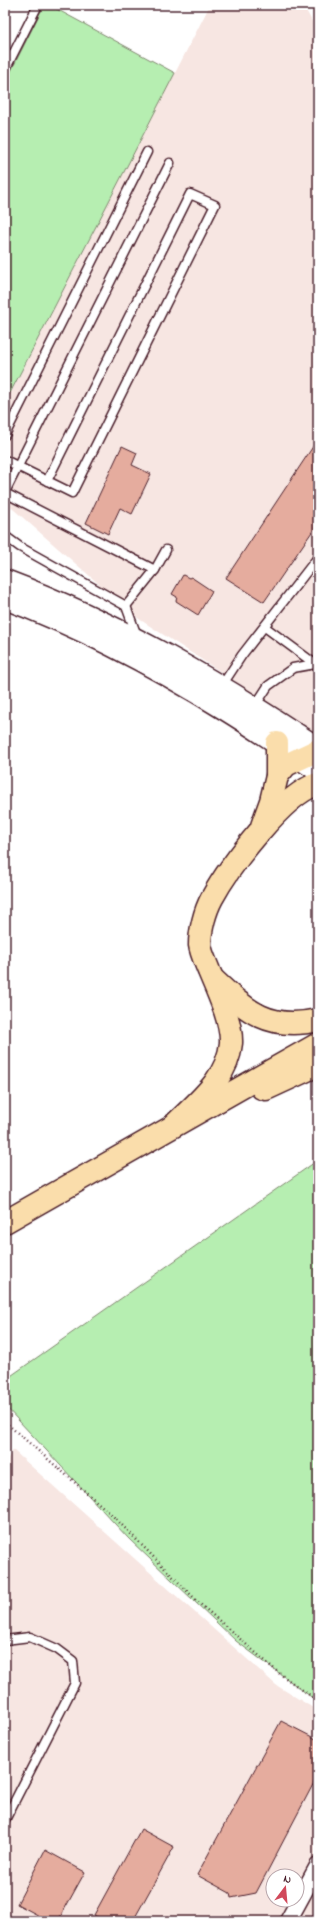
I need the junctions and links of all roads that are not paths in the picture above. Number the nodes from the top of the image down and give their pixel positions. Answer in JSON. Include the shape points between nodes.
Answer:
{"nodes":[{"id":1,"x":38,"y":5,"type":"edge"},
{"id":2,"x":5,"y":70,"type":"edge"},
{"id":3,"x":147,"y":152,"type":"dead end"},
{"id":4,"x":170,"y":163,"type":"dead end"},
{"id":5,"x":5,"y":435,"type":"edge"},
{"id":6,"x":5,"y":460,"type":"edge"},
{"id":7,"x":18,"y":466,"type":"junction"},
{"id":8,"x":48,"y":481,"type":"junction"},
{"id":9,"x":5,"y":492,"type":"edge"},
{"id":10,"x":5,"y":536,"type":"edge"},
{"id":11,"x":166,"y":550,"type":"dead end"},
{"id":12,"x":318,"y":557,"type":"edge"},
{"id":13,"x":155,"y":570,"type":"junction"},
{"id":14,"x":5,"y":581,"type":"edge"},
{"id":15,"x":5,"y":598,"type":"edge"},
{"id":16,"x":126,"y":606,"type":"junction"},
{"id":17,"x":265,"y":627,"type":"junction"},
{"id":18,"x":139,"y":640,"type":"junction"},
{"id":19,"x":317,"y":665,"type":"edge"},
{"id":20,"x":221,"y":686,"type":"junction"},
{"id":21,"x":254,"y":706,"type":"junction"},
{"id":22,"x":228,"y":711,"type":"junction"},
{"id":23,"x":277,"y":743,"type":"junction"},
{"id":24,"x":314,"y":766,"type":"edge"},
{"id":25,"x":276,"y":776,"type":"junction"},
{"id":26,"x":262,"y":828,"type":"junction"},
{"id":27,"x":212,"y":979,"type":"junction"},
{"id":28,"x":318,"y":1020,"type":"edge"},
{"id":29,"x":318,"y":1044,"type":"edge"},
{"id":30,"x":318,"y":1065,"type":"edge"},
{"id":31,"x":248,"y":1085,"type":"junction"},
{"id":32,"x":174,"y":1126,"type":"junction"},
{"id":33,"x":5,"y":1222,"type":"edge"},
{"id":34,"x":5,"y":1640,"type":"edge"},
{"id":35,"x":5,"y":1820,"type":"edge"},
{"id":36,"x":318,"y":1866,"type":"edge"},
{"id":37,"x":288,"y":1921,"type":"edge"}],
"edges":[{"from":1,"to":2,"type":"lane"},
{"from":3,"to":5,"type":"lane"},
{"from":4,"to":7,"type":"lane"},
{"from":6,"to":7,"type":"lane"},
{"from":7,"to":8,"type":"lane"},
{"from":7,"to":9,"type":"lane"},
{"from":8,"to":8,"type":"lane","via":[[72,493],[215,205],[190,194]]},
{"from":9,"to":13,"type":"lane"},
{"from":10,"to":16,"type":"lane","via":[[20,547]]},
{"from":11,"to":13,"type":"lane"},
{"from":12,"to":17,"type":"lane"},
{"from":13,"to":16,"type":"lane"},
{"from":14,"to":18,"type":"main road"},
{"from":15,"to":22,"type":"main road","via":[[68,624],[140,659]]},
{"from":16,"to":18,"type":"lane"},
{"from":17,"to":19,"type":"lane"},
{"from":17,"to":20,"type":"lane"},
{"from":18,"to":20,"type":"main road"},
{"from":19,"to":21,"type":"lane","via":[[293,668],[268,686]]},
{"from":20,"to":21,"type":"main road"},
{"from":20,"to":22,"type":"lane"},
{"from":21,"to":22,"type":"lane"},
{"from":21,"to":24,"type":"main road"},
{"from":22,"to":23,"type":"main road"},
{"from":23,"to":24,"type":"main road"},
{"from":23,"to":25,"type":"main road"},
{"from":24,"to":25,"type":"main road","via":[[286,765]]},
{"from":24,"to":26,"type":"main road"},
{"from":25,"to":26,"type":"main road"},
{"from":26,"to":27,"type":"main road","via":[[212,899],[202,926],[200,946]]},
{"from":27,"to":28,"type":"main road","via":[[234,1000],[270,1021],[299,1024]]},
{"from":27,"to":32,"type":"main road","via":[[230,1028],[231,1043],[228,1055],[219,1078]]},
{"from":29,"to":31,"type":"main road"},
{"from":30,"to":31,"type":"main road","via":[[266,1089]]},
{"from":31,"to":32,"type":"main road"},
{"from":32,"to":33,"type":"main road"},
{"from":34,"to":35,"type":"lane","via":[[30,1637],[57,1649],[73,1661],[76,1683]]},
{"from":36,"to":37,"type":"street"}]}
